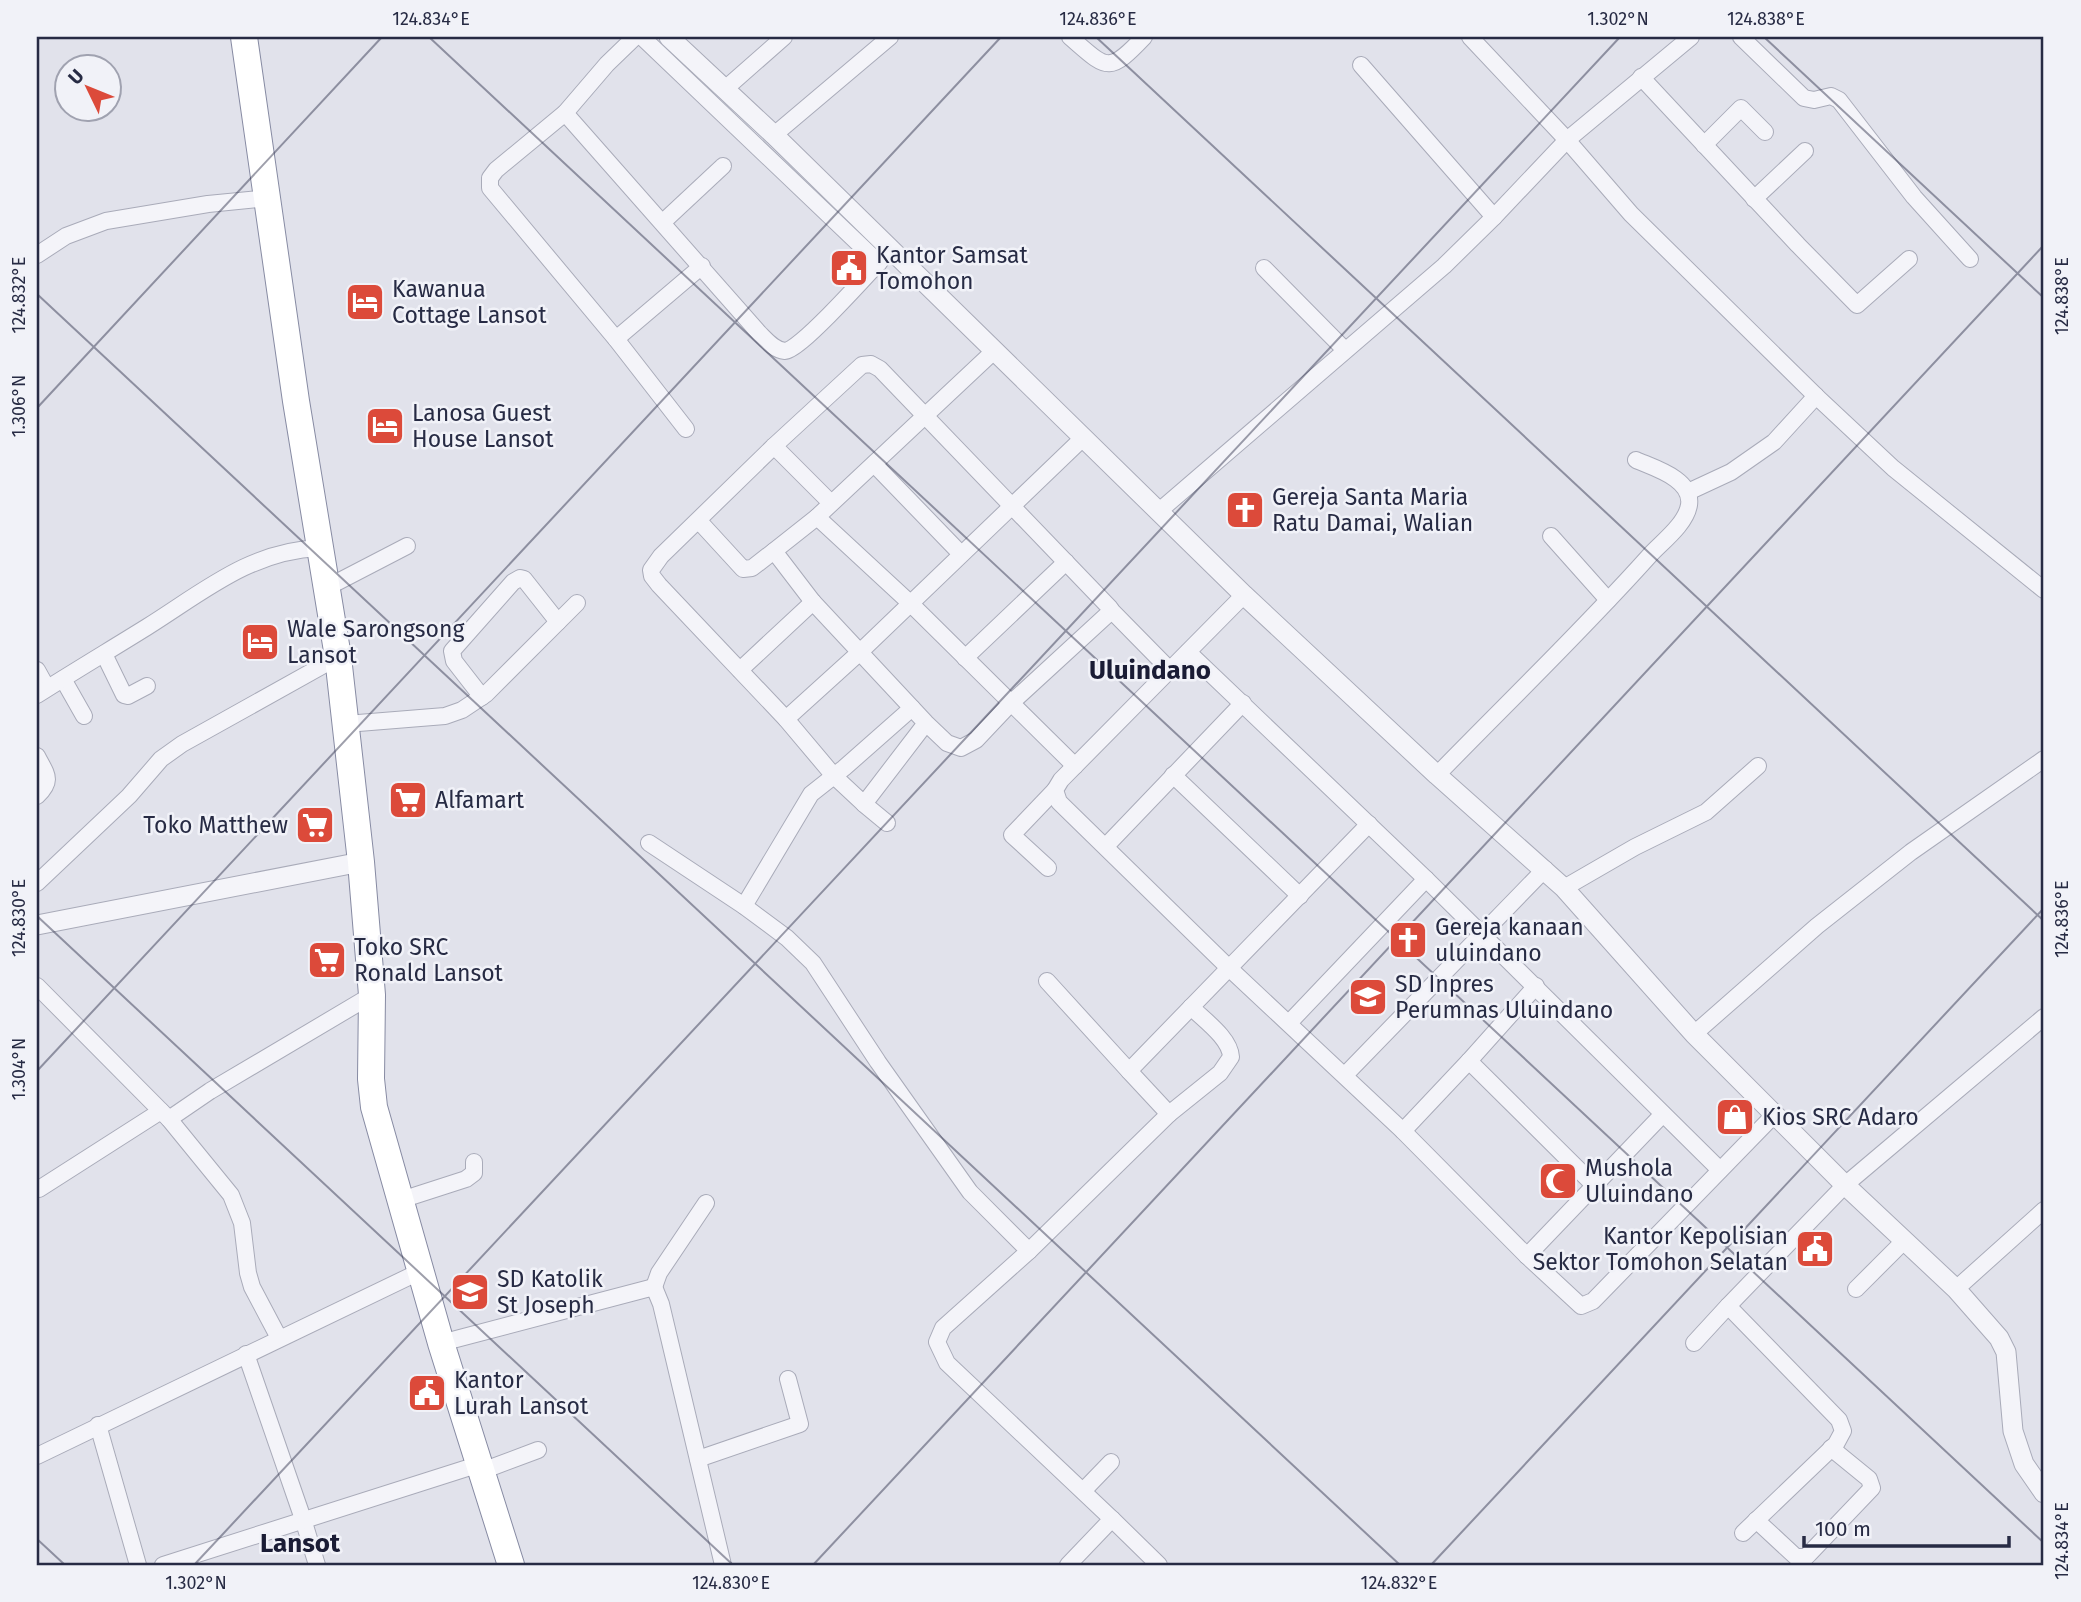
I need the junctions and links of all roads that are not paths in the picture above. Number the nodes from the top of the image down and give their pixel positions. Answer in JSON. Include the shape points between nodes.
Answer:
{"nodes":[{"id":1,"x":244,"y":37,"type":"edge"},
{"id":2,"x":635,"y":37,"type":"edge"},
{"id":3,"x":642,"y":37,"type":"edge"},
{"id":4,"x":669,"y":37,"type":"edge"},
{"id":5,"x":784,"y":37,"type":"edge"},
{"id":6,"x":890,"y":37,"type":"edge"},
{"id":7,"x":1070,"y":37,"type":"edge"},
{"id":8,"x":1144,"y":37,"type":"edge"},
{"id":9,"x":1470,"y":37,"type":"edge"},
{"id":10,"x":1691,"y":37,"type":"edge"},
{"id":11,"x":1741,"y":37,"type":"edge"},
{"id":12,"x":1361,"y":65,"type":"dead end"},
{"id":13,"x":1641,"y":77,"type":"junction"},
{"id":14,"x":725,"y":89,"type":"junction"},
{"id":15,"x":565,"y":113,"type":"junction"},
{"id":16,"x":1765,"y":132,"type":"dead end"},
{"id":17,"x":774,"y":135,"type":"junction"},
{"id":18,"x":1567,"y":140,"type":"junction"},
{"id":19,"x":1704,"y":145,"type":"junction"},
{"id":20,"x":1805,"y":151,"type":"dead end"},
{"id":21,"x":723,"y":166,"type":"dead end"},
{"id":22,"x":268,"y":198,"type":"junction"},
{"id":23,"x":1754,"y":199,"type":"junction"},
{"id":24,"x":1494,"y":217,"type":"junction"},
{"id":25,"x":663,"y":222,"type":"junction"},
{"id":26,"x":37,"y":255,"type":"edge"},
{"id":27,"x":885,"y":256,"type":"junction"},
{"id":28,"x":1909,"y":259,"type":"dead end"},
{"id":29,"x":1970,"y":259,"type":"dead end"},
{"id":30,"x":702,"y":266,"type":"junction"},
{"id":31,"x":1264,"y":268,"type":"dead end"},
{"id":32,"x":616,"y":339,"type":"junction"},
{"id":33,"x":1345,"y":350,"type":"junction"},
{"id":34,"x":993,"y":352,"type":"junction"},
{"id":35,"x":1816,"y":396,"type":"junction"},
{"id":36,"x":925,"y":416,"type":"junction"},
{"id":37,"x":686,"y":429,"type":"dead end"},
{"id":38,"x":1084,"y":438,"type":"junction"},
{"id":39,"x":774,"y":446,"type":"junction"},
{"id":40,"x":1636,"y":460,"type":"dead end"},
{"id":41,"x":874,"y":464,"type":"junction"},
{"id":42,"x":1688,"y":492,"type":"junction"},
{"id":43,"x":831,"y":503,"type":"junction"},
{"id":44,"x":1012,"y":505,"type":"junction"},
{"id":45,"x":1158,"y":512,"type":"junction"},
{"id":46,"x":817,"y":517,"type":"junction"},
{"id":47,"x":698,"y":520,"type":"junction"},
{"id":48,"x":1551,"y":536,"type":"dead end"},
{"id":49,"x":407,"y":546,"type":"dead end"},
{"id":50,"x":319,"y":548,"type":"junction"},
{"id":51,"x":774,"y":551,"type":"junction"},
{"id":52,"x":961,"y":554,"type":"junction"},
{"id":53,"x":1066,"y":562,"type":"junction"},
{"id":54,"x":326,"y":588,"type":"junction"},
{"id":55,"x":2044,"y":590,"type":"edge"},
{"id":56,"x":1244,"y":595,"type":"junction"},
{"id":57,"x":1608,"y":600,"type":"junction"},
{"id":58,"x":813,"y":602,"type":"junction"},
{"id":59,"x":577,"y":603,"type":"dead end"},
{"id":60,"x":910,"y":603,"type":"junction"},
{"id":61,"x":1111,"y":610,"type":"junction"},
{"id":62,"x":558,"y":622,"type":"junction"},
{"id":63,"x":860,"y":652,"type":"junction"},
{"id":64,"x":1188,"y":652,"type":"junction"},
{"id":65,"x":104,"y":654,"type":"junction"},
{"id":66,"x":338,"y":657,"type":"junction"},
{"id":67,"x":965,"y":658,"type":"junction"},
{"id":68,"x":37,"y":670,"type":"edge"},
{"id":69,"x":740,"y":670,"type":"junction"},
{"id":70,"x":1170,"y":670,"type":"junction"},
{"id":71,"x":63,"y":678,"type":"junction"},
{"id":72,"x":147,"y":686,"type":"dead end"},
{"id":73,"x":42,"y":692,"type":"edge"},
{"id":74,"x":482,"y":697,"type":"junction"},
{"id":75,"x":1243,"y":703,"type":"junction"},
{"id":76,"x":1010,"y":704,"type":"junction"},
{"id":77,"x":912,"y":708,"type":"junction"},
{"id":78,"x":84,"y":716,"type":"dead end"},
{"id":79,"x":786,"y":719,"type":"junction"},
{"id":80,"x":926,"y":723,"type":"junction"},
{"id":81,"x":346,"y":724,"type":"junction"},
{"id":82,"x":37,"y":757,"type":"edge"},
{"id":83,"x":2044,"y":759,"type":"edge"},
{"id":84,"x":1075,"y":766,"type":"junction"},
{"id":85,"x":1758,"y":766,"type":"dead end"},
{"id":86,"x":1173,"y":775,"type":"junction"},
{"id":87,"x":1437,"y":775,"type":"junction"},
{"id":88,"x":834,"y":776,"type":"junction"},
{"id":89,"x":1055,"y":790,"type":"junction"},
{"id":90,"x":37,"y":796,"type":"edge"},
{"id":91,"x":864,"y":804,"type":"junction"},
{"id":92,"x":887,"y":823,"type":"dead end"},
{"id":93,"x":1369,"y":824,"type":"junction"},
{"id":94,"x":649,"y":843,"type":"dead end"},
{"id":95,"x":1106,"y":846,"type":"junction"},
{"id":96,"x":361,"y":862,"type":"junction"},
{"id":97,"x":1048,"y":868,"type":"dead end"},
{"id":98,"x":1545,"y":869,"type":"junction"},
{"id":99,"x":1426,"y":879,"type":"junction"},
{"id":100,"x":37,"y":883,"type":"edge"},
{"id":101,"x":1564,"y":888,"type":"junction"},
{"id":102,"x":1300,"y":896,"type":"junction"},
{"id":103,"x":744,"y":906,"type":"junction"},
{"id":104,"x":37,"y":925,"type":"edge"},
{"id":105,"x":1481,"y":933,"type":"junction"},
{"id":106,"x":1229,"y":968,"type":"junction"},
{"id":107,"x":1047,"y":981,"type":"dead end"},
{"id":108,"x":37,"y":986,"type":"edge"},
{"id":109,"x":1536,"y":986,"type":"junction"},
{"id":110,"x":372,"y":995,"type":"junction"},
{"id":111,"x":1191,"y":1007,"type":"junction"},
{"id":112,"x":2044,"y":1017,"type":"edge"},
{"id":113,"x":1289,"y":1023,"type":"junction"},
{"id":114,"x":1695,"y":1034,"type":"junction"},
{"id":115,"x":1469,"y":1062,"type":"junction"},
{"id":116,"x":1129,"y":1071,"type":"junction"},
{"id":117,"x":1345,"y":1075,"type":"junction"},
{"id":118,"x":1169,"y":1114,"type":"junction"},
{"id":119,"x":1663,"y":1114,"type":"junction"},
{"id":120,"x":1775,"y":1114,"type":"junction"},
{"id":121,"x":165,"y":1115,"type":"junction"},
{"id":122,"x":1402,"y":1131,"type":"junction"},
{"id":123,"x":474,"y":1162,"type":"dead end"},
{"id":124,"x":1720,"y":1170,"type":"junction"},
{"id":125,"x":1594,"y":1185,"type":"junction"},
{"id":126,"x":1845,"y":1185,"type":"junction"},
{"id":127,"x":39,"y":1189,"type":"dead end"},
{"id":128,"x":401,"y":1200,"type":"junction"},
{"id":129,"x":706,"y":1203,"type":"dead end"},
{"id":130,"x":2044,"y":1210,"type":"edge"},
{"id":131,"x":1905,"y":1241,"type":"junction"},
{"id":132,"x":1029,"y":1251,"type":"junction"},
{"id":133,"x":1527,"y":1256,"type":"junction"},
{"id":134,"x":421,"y":1271,"type":"junction"},
{"id":135,"x":654,"y":1287,"type":"junction"},
{"id":136,"x":1856,"y":1289,"type":"dead end"},
{"id":137,"x":1956,"y":1289,"type":"junction"},
{"id":138,"x":1728,"y":1306,"type":"junction"},
{"id":139,"x":279,"y":1338,"type":"junction"},
{"id":140,"x":441,"y":1343,"type":"junction"},
{"id":141,"x":1693,"y":1343,"type":"dead end"},
{"id":142,"x":246,"y":1354,"type":"junction"},
{"id":143,"x":788,"y":1379,"type":"dead end"},
{"id":144,"x":98,"y":1425,"type":"junction"},
{"id":145,"x":1831,"y":1448,"type":"junction"},
{"id":146,"x":538,"y":1450,"type":"dead end"},
{"id":147,"x":37,"y":1455,"type":"edge"},
{"id":148,"x":698,"y":1459,"type":"junction"},
{"id":149,"x":1111,"y":1462,"type":"dead end"},
{"id":150,"x":481,"y":1467,"type":"junction"},
{"id":151,"x":1083,"y":1491,"type":"junction"},
{"id":152,"x":2044,"y":1493,"type":"edge"},
{"id":153,"x":303,"y":1519,"type":"junction"},
{"id":154,"x":1112,"y":1519,"type":"junction"},
{"id":155,"x":1755,"y":1520,"type":"junction"},
{"id":156,"x":1743,"y":1533,"type":"dead end"},
{"id":157,"x":138,"y":1565,"type":"edge"},
{"id":158,"x":163,"y":1565,"type":"edge"},
{"id":159,"x":317,"y":1565,"type":"edge"},
{"id":160,"x":510,"y":1565,"type":"edge"},
{"id":161,"x":723,"y":1565,"type":"edge"},
{"id":162,"x":1068,"y":1565,"type":"edge"},
{"id":163,"x":1159,"y":1565,"type":"edge"}],
"edges":[{"from":1,"to":22,"type":"highway"},
{"from":2,"to":15,"type":"street"},
{"from":3,"to":27,"type":"street"},
{"from":4,"to":14,"type":"street"},
{"from":5,"to":14,"type":"street"},
{"from":6,"to":17,"type":"street"},
{"from":7,"to":8,"type":"street","via":[[1105,64],[1121,60]]},
{"from":9,"to":18,"type":"street"},
{"from":10,"to":13,"type":"street"},
{"from":11,"to":29,"type":"street","via":[[1804,98],[1831,96],[1839,100],[1914,197]]},
{"from":12,"to":24,"type":"street"},
{"from":13,"to":18,"type":"street"},
{"from":13,"to":19,"type":"street"},
{"from":14,"to":17,"type":"street"},
{"from":15,"to":25,"type":"street"},
{"from":15,"to":32,"type":"street","via":[[496,170],[490,178],[491,188]]},
{"from":16,"to":19,"type":"street","via":[[1741,108]]},
{"from":17,"to":27,"type":"street"},
{"from":18,"to":24,"type":"street"},
{"from":18,"to":35,"type":"street","via":[[1632,214]]},
{"from":19,"to":23,"type":"street"},
{"from":20,"to":23,"type":"street"},
{"from":21,"to":25,"type":"street"},
{"from":22,"to":26,"type":"street","via":[[106,221],[66,236]]},
{"from":22,"to":50,"type":"highway"},
{"from":23,"to":28,"type":"street","via":[[1857,305]]},
{"from":24,"to":33,"type":"street"},
{"from":25,"to":30,"type":"street"},
{"from":27,"to":30,"type":"street","via":[[800,344],[783,351],[758,333]]},
{"from":27,"to":34,"type":"street"},
{"from":30,"to":32,"type":"street"},
{"from":31,"to":33,"type":"street"},
{"from":32,"to":37,"type":"street"},
{"from":33,"to":45,"type":"street"},
{"from":34,"to":36,"type":"street"},
{"from":34,"to":38,"type":"street"},
{"from":35,"to":42,"type":"street","via":[[1774,442],[1731,472]]},
{"from":35,"to":55,"type":"street","via":[[1893,468]]},
{"from":36,"to":39,"type":"street","via":[[880,369],[867,363]]},
{"from":36,"to":41,"type":"street"},
{"from":36,"to":44,"type":"street"},
{"from":38,"to":44,"type":"street"},
{"from":38,"to":45,"type":"street"},
{"from":39,"to":43,"type":"street"},
{"from":39,"to":47,"type":"street"},
{"from":40,"to":42,"type":"street","via":[[1680,482]]},
{"from":41,"to":43,"type":"street"},
{"from":41,"to":52,"type":"street"},
{"from":42,"to":57,"type":"street","via":[[1684,519]]},
{"from":43,"to":46,"type":"street"},
{"from":44,"to":52,"type":"street"},
{"from":44,"to":53,"type":"street"},
{"from":45,"to":56,"type":"street"},
{"from":46,"to":51,"type":"street"},
{"from":46,"to":60,"type":"street"},
{"from":47,"to":51,"type":"street","via":[[743,569]]},
{"from":47,"to":69,"type":"street","via":[[654,564],[652,576]]},
{"from":48,"to":57,"type":"street"},
{"from":49,"to":54,"type":"street"},
{"from":50,"to":54,"type":"highway"},
{"from":50,"to":65,"type":"street","via":[[284,552],[247,565]]},
{"from":51,"to":58,"type":"street"},
{"from":52,"to":60,"type":"street"},
{"from":53,"to":61,"type":"street"},
{"from":53,"to":67,"type":"street"},
{"from":54,"to":66,"type":"highway"},
{"from":56,"to":64,"type":"street"},
{"from":56,"to":87,"type":"street"},
{"from":57,"to":87,"type":"street"},
{"from":58,"to":63,"type":"street"},
{"from":58,"to":69,"type":"street"},
{"from":59,"to":62,"type":"street"},
{"from":60,"to":63,"type":"street"},
{"from":60,"to":67,"type":"street"},
{"from":61,"to":70,"type":"street"},
{"from":61,"to":76,"type":"street"},
{"from":62,"to":74,"type":"street"},
{"from":62,"to":74,"type":"street","via":[[524,579],[513,582],[452,651],[454,661]]},
{"from":63,"to":77,"type":"street"},
{"from":63,"to":79,"type":"street"},
{"from":64,"to":70,"type":"street"},
{"from":64,"to":75,"type":"street"},
{"from":65,"to":71,"type":"street"},
{"from":65,"to":72,"type":"street","via":[[124,695]]},
{"from":66,"to":81,"type":"highway"},
{"from":66,"to":100,"type":"street","via":[[161,759],[130,796]]},
{"from":67,"to":76,"type":"street"},
{"from":68,"to":73,"type":"street"},
{"from":69,"to":79,"type":"street"},
{"from":70,"to":84,"type":"street"},
{"from":71,"to":73,"type":"street"},
{"from":71,"to":78,"type":"street"},
{"from":74,"to":81,"type":"street","via":[[445,716]]},
{"from":75,"to":86,"type":"street"},
{"from":75,"to":93,"type":"street"},
{"from":76,"to":80,"type":"street","via":[[976,740],[961,748],[947,743]]},
{"from":76,"to":84,"type":"street"},
{"from":77,"to":80,"type":"street"},
{"from":77,"to":88,"type":"street"},
{"from":79,"to":88,"type":"street"},
{"from":80,"to":91,"type":"street"},
{"from":81,"to":96,"type":"highway"},
{"from":82,"to":90,"type":"street","via":[[48,779]]},
{"from":83,"to":114,"type":"street","via":[[1869,885],[1770,965]]},
{"from":84,"to":89,"type":"street"},
{"from":85,"to":101,"type":"street","via":[[1706,812]]},
{"from":86,"to":95,"type":"street"},
{"from":86,"to":102,"type":"street"},
{"from":87,"to":98,"type":"street"},
{"from":88,"to":91,"type":"street"},
{"from":88,"to":103,"type":"street","via":[[811,794]]},
{"from":89,"to":95,"type":"street","via":[[1059,802]]},
{"from":89,"to":97,"type":"street","via":[[1012,835]]},
{"from":91,"to":92,"type":"street"},
{"from":93,"to":99,"type":"street"},
{"from":93,"to":102,"type":"street"},
{"from":94,"to":103,"type":"street"},
{"from":95,"to":106,"type":"street"},
{"from":96,"to":104,"type":"street"},
{"from":96,"to":110,"type":"highway"},
{"from":98,"to":101,"type":"street"},
{"from":98,"to":105,"type":"street"},
{"from":99,"to":105,"type":"street"},
{"from":99,"to":113,"type":"street"},
{"from":101,"to":114,"type":"street"},
{"from":102,"to":106,"type":"street"},
{"from":103,"to":132,"type":"street","via":[[813,963],[970,1192]]},
{"from":105,"to":109,"type":"street"},
{"from":105,"to":117,"type":"street"},
{"from":106,"to":111,"type":"street"},
{"from":106,"to":113,"type":"street"},
{"from":107,"to":116,"type":"street"},
{"from":108,"to":121,"type":"street"},
{"from":109,"to":115,"type":"street"},
{"from":109,"to":119,"type":"street"},
{"from":110,"to":121,"type":"street"},
{"from":110,"to":128,"type":"highway","via":[[374,1107]]},
{"from":111,"to":116,"type":"street"},
{"from":111,"to":118,"type":"street","via":[[1224,1041],[1231,1057],[1220,1073]]},
{"from":112,"to":126,"type":"street"},
{"from":113,"to":117,"type":"street"},
{"from":114,"to":120,"type":"street"},
{"from":115,"to":122,"type":"street"},
{"from":115,"to":125,"type":"street"},
{"from":116,"to":118,"type":"street"},
{"from":117,"to":122,"type":"street"},
{"from":118,"to":132,"type":"street"},
{"from":119,"to":124,"type":"street"},
{"from":119,"to":125,"type":"street"},
{"from":120,"to":124,"type":"street"},
{"from":120,"to":126,"type":"street"},
{"from":121,"to":127,"type":"street"},
{"from":121,"to":139,"type":"street","via":[[231,1195],[242,1223],[252,1287]]},
{"from":122,"to":133,"type":"street"},
{"from":123,"to":128,"type":"street","via":[[474,1172],[466,1179]]},
{"from":124,"to":133,"type":"street","via":[[1585,1306]]},
{"from":125,"to":133,"type":"street"},
{"from":126,"to":131,"type":"street"},
{"from":126,"to":138,"type":"street"},
{"from":128,"to":134,"type":"highway"},
{"from":129,"to":135,"type":"street"},
{"from":130,"to":137,"type":"street"},
{"from":131,"to":136,"type":"street"},
{"from":131,"to":137,"type":"street"},
{"from":132,"to":151,"type":"street","via":[[950,1320],[937,1342],[947,1363]]},
{"from":134,"to":139,"type":"street"},
{"from":134,"to":140,"type":"highway"},
{"from":135,"to":140,"type":"street"},
{"from":135,"to":148,"type":"street"},
{"from":137,"to":152,"type":"street","via":[[2006,1352],[2013,1431],[2024,1464]]},
{"from":138,"to":141,"type":"street"},
{"from":138,"to":145,"type":"street","via":[[1839,1420],[1841,1438]]},
{"from":139,"to":142,"type":"street"},
{"from":140,"to":150,"type":"highway"},
{"from":142,"to":144,"type":"street"},
{"from":142,"to":153,"type":"street"},
{"from":143,"to":148,"type":"street","via":[[800,1424],[797,1427]]},
{"from":144,"to":147,"type":"street"},
{"from":144,"to":157,"type":"street"},
{"from":145,"to":155,"type":"street"},
{"from":145,"to":155,"type":"street","via":[[1869,1479],[1872,1488],[1806,1557],[1796,1557]]},
{"from":146,"to":150,"type":"street"},
{"from":148,"to":161,"type":"street"},
{"from":149,"to":151,"type":"street"},
{"from":150,"to":153,"type":"street"},
{"from":150,"to":160,"type":"highway"},
{"from":151,"to":154,"type":"street"},
{"from":153,"to":158,"type":"street"},
{"from":153,"to":159,"type":"street"},
{"from":154,"to":162,"type":"street"},
{"from":154,"to":163,"type":"street"},
{"from":155,"to":156,"type":"street"}]}
